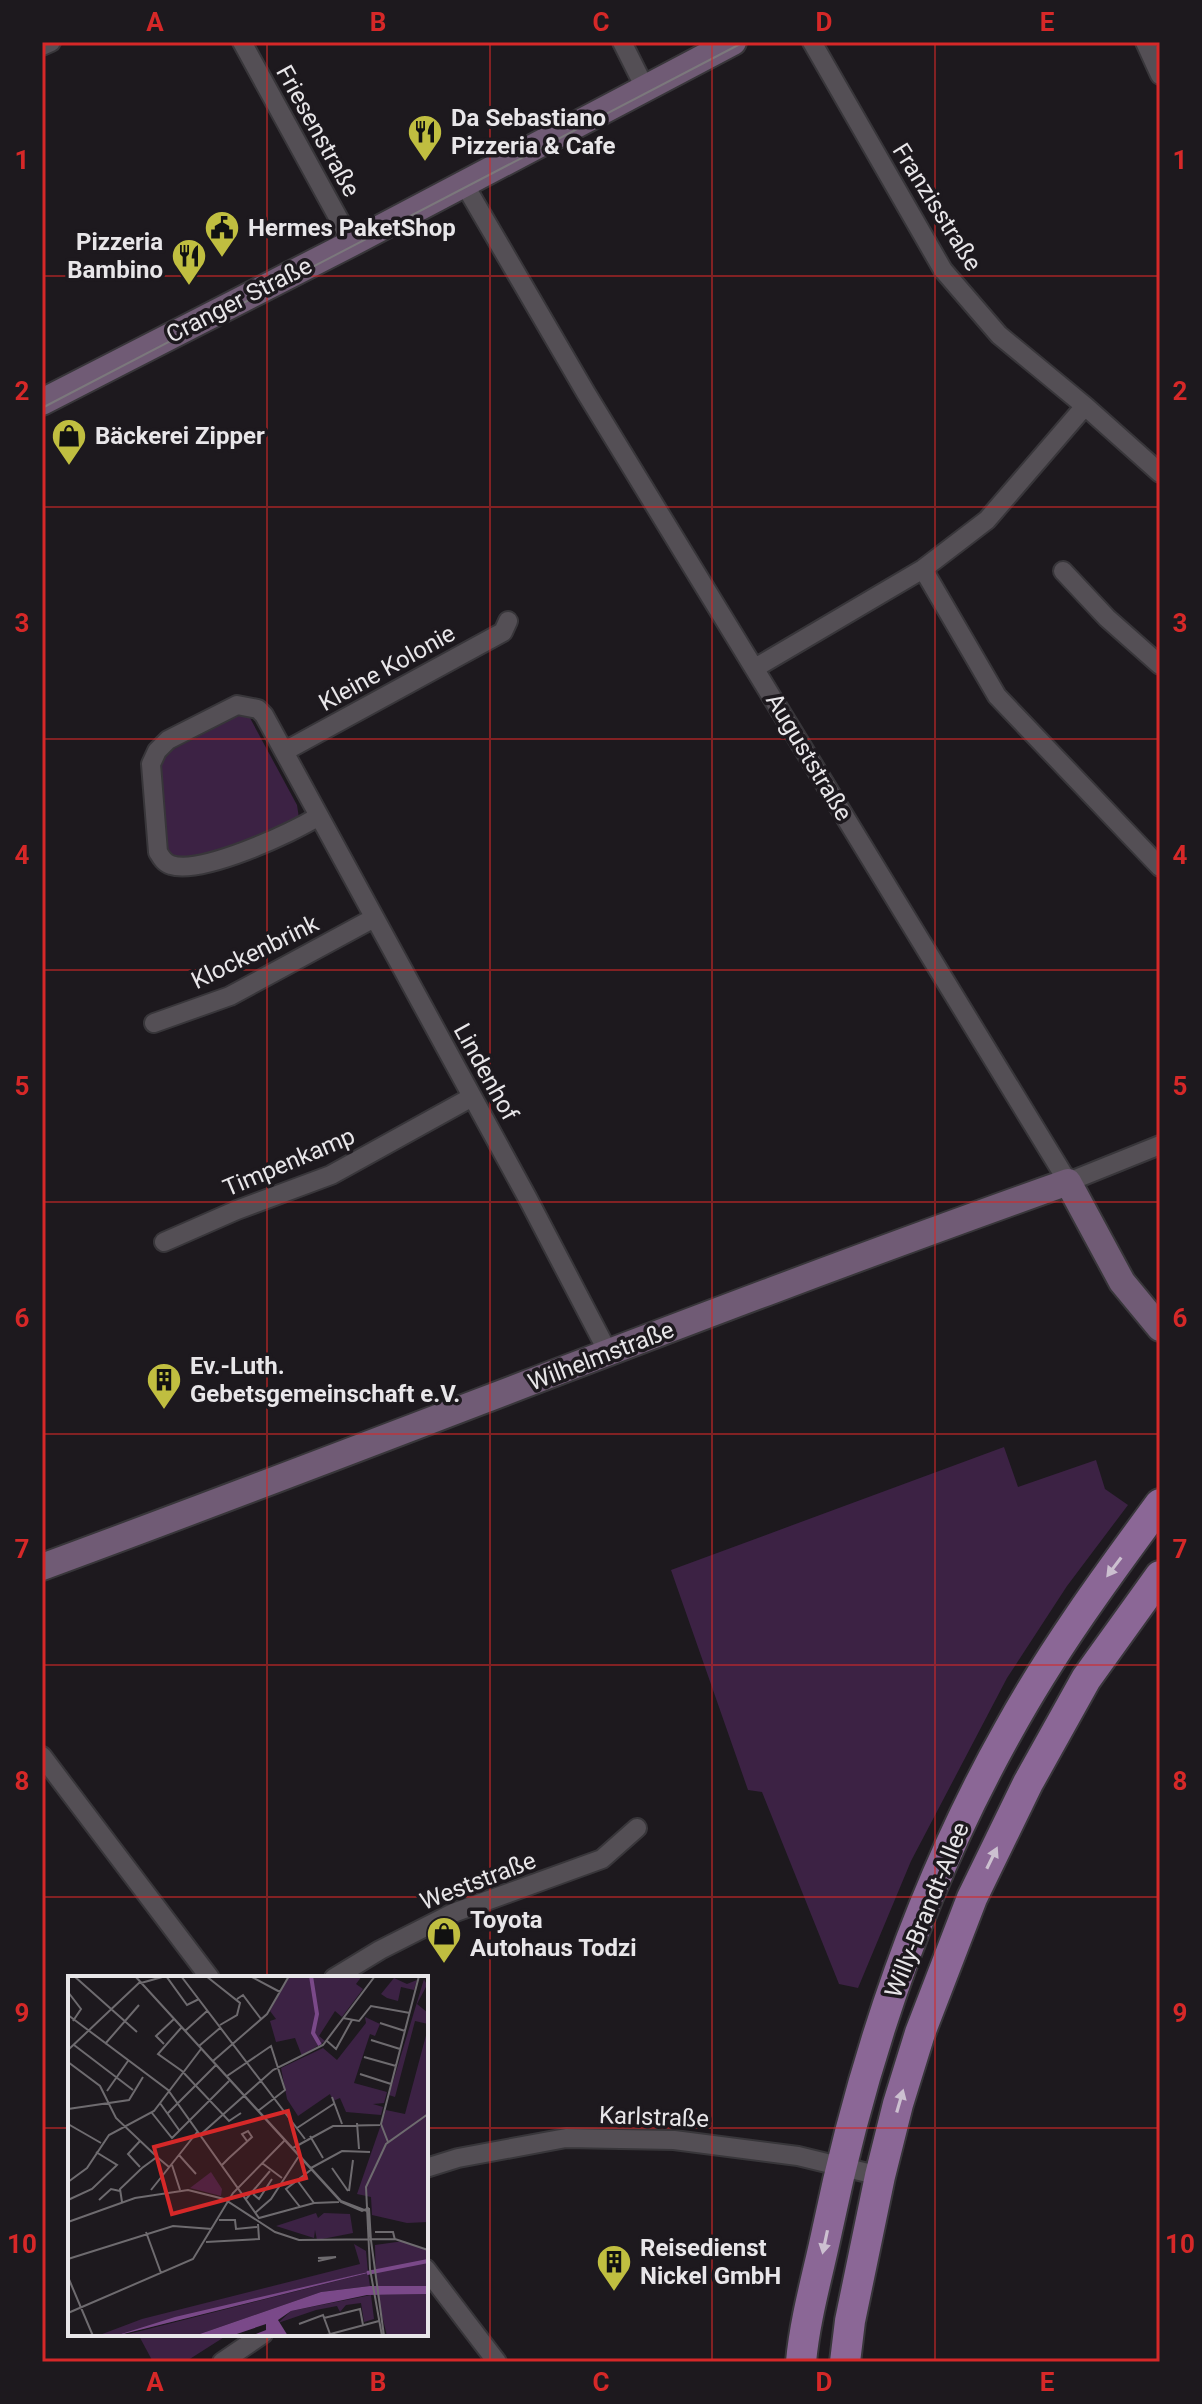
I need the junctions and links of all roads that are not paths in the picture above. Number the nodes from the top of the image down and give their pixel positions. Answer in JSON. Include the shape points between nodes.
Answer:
{"nodes":[{"id":1,"x":51,"y":42,"type":"edge"},
{"id":2,"x":242,"y":42,"type":"edge"},
{"id":3,"x":622,"y":42,"type":"edge"},
{"id":4,"x":733,"y":42,"type":"edge"},
{"id":5,"x":812,"y":42,"type":"edge"},
{"id":6,"x":1145,"y":42,"type":"edge"},
{"id":7,"x":42,"y":46,"type":"edge"},
{"id":8,"x":1160,"y":75,"type":"edge"},
{"id":9,"x":645,"y":88,"type":"junction"},
{"id":10,"x":463,"y":182,"type":"junction"},
{"id":11,"x":352,"y":243,"type":"junction"},
{"id":12,"x":42,"y":402,"type":"edge"},
{"id":13,"x":1085,"y":406,"type":"junction"},
{"id":14,"x":1160,"y":473,"type":"edge"},
{"id":15,"x":923,"y":569,"type":"junction"},
{"id":16,"x":1063,"y":571,"type":"dead end"},
{"id":17,"x":508,"y":621,"type":"dead end"},
{"id":18,"x":1160,"y":665,"type":"edge"},
{"id":19,"x":755,"y":668,"type":"junction"},
{"id":20,"x":285,"y":751,"type":"junction"},
{"id":21,"x":319,"y":816,"type":"junction"},
{"id":22,"x":1160,"y":867,"type":"edge"},
{"id":23,"x":374,"y":918,"type":"junction"},
{"id":24,"x":154,"y":1023,"type":"dead end"},
{"id":25,"x":472,"y":1097,"type":"junction"},
{"id":26,"x":1160,"y":1145,"type":"edge"},
{"id":27,"x":1068,"y":1182,"type":"junction"},
{"id":28,"x":164,"y":1242,"type":"dead end"},
{"id":29,"x":1160,"y":1328,"type":"edge"},
{"id":30,"x":609,"y":1354,"type":"junction"},
{"id":31,"x":1160,"y":1504,"type":"edge"},
{"id":32,"x":42,"y":1567,"type":"edge"},
{"id":33,"x":1160,"y":1576,"type":"edge"},
{"id":34,"x":42,"y":1756,"type":"edge"},
{"id":35,"x":637,"y":1828,"type":"dead end"},
{"id":36,"x":208,"y":1976,"type":"edge"},
{"id":37,"x":337,"y":1976,"type":"edge"},
{"id":38,"x":841,"y":2166,"type":"junction"},
{"id":39,"x":428,"y":2167,"type":"edge"},
{"id":40,"x":880,"y":2176,"type":"junction"},
{"id":41,"x":428,"y":2272,"type":"edge"},
{"id":42,"x":260,"y":2336,"type":"edge"},
{"id":43,"x":222,"y":2362,"type":"edge"},
{"id":44,"x":497,"y":2362,"type":"edge"},
{"id":45,"x":801,"y":2362,"type":"edge"},
{"id":46,"x":845,"y":2362,"type":"edge"}],
"edges":[{"from":1,"to":7,"type":"street"},
{"from":2,"to":11,"type":"street","name":"Friesenstraße"},
{"from":3,"to":9,"type":"street"},
{"from":4,"to":9,"type":"street","name":"Cranger Straße"},
{"from":5,"to":13,"type":"street","name":"Franzisstraße","via":[[943,270],[999,335]]},
{"from":6,"to":8,"type":"street"},
{"from":9,"to":10,"type":"street","name":"Cranger Straße"},
{"from":10,"to":11,"type":"street","name":"Cranger Straße"},
{"from":10,"to":19,"type":"street","name":"Auguststraße"},
{"from":11,"to":12,"type":"street","name":"Cranger Straße"},
{"from":13,"to":14,"type":"street","name":"Franzisstraße"},
{"from":13,"to":15,"type":"street","via":[[987,520]]},
{"from":15,"to":19,"type":"street"},
{"from":15,"to":22,"type":"street","via":[[997,696]]},
{"from":16,"to":18,"type":"street"},
{"from":17,"to":20,"type":"street","name":"Kleine Kolonie","via":[[503,632]]},
{"from":19,"to":27,"type":"street","name":"Auguststraße"},
{"from":20,"to":21,"type":"street","name":"Lindenhof"},
{"from":20,"to":21,"type":"street","name":"Lindenhof","via":[[258,709],[237,705],[168,740],[151,764],[158,852],[172,866],[194,866],[254,848]]},
{"from":21,"to":23,"type":"street","name":"Lindenhof"},
{"from":23,"to":24,"type":"street","name":"Klockenbrink","via":[[230,996]]},
{"from":23,"to":25,"type":"street","name":"Lindenhof"},
{"from":25,"to":28,"type":"street","name":"Timpenkamp","via":[[331,1175]]},
{"from":25,"to":30,"type":"street","name":"Lindenhof"},
{"from":26,"to":27,"type":"street","name":"Wilhelmstraße"},
{"from":27,"to":29,"type":"street","name":"Auguststraße","via":[[1122,1282]]},
{"from":27,"to":30,"type":"street","name":"Wilhelmstraße"},
{"from":30,"to":32,"type":"street","name":"Wilhelmstraße"},
{"from":31,"to":38,"type":"main road","name":"Willy-Brandt-Allee","one_way":true,"via":[[1091,1597],[1008,1731],[956,1836],[880,2026]]},
{"from":40,"to":33,"type":"main road","name":"Willy-Brandt-Allee","one_way":true,"via":[[920,2033],[972,1898],[1086,1679]]},
{"from":34,"to":36,"type":"street"},
{"from":35,"to":37,"type":"street","name":"Weststraße","via":[[602,1859],[453,1913]]},
{"from":38,"to":39,"type":"street","name":"Karlstraße","via":[[724,2144],[566,2138]]},
{"from":38,"to":40,"type":"street","name":"Karlstraße"},
{"from":38,"to":45,"type":"main road","name":"Willy-Brandt-Allee","one_way":true},
{"from":40,"to":46,"type":"main road","name":"Willy-Brandt-Allee"},
{"from":41,"to":44,"type":"street"},
{"from":42,"to":43,"type":"street"}]}
